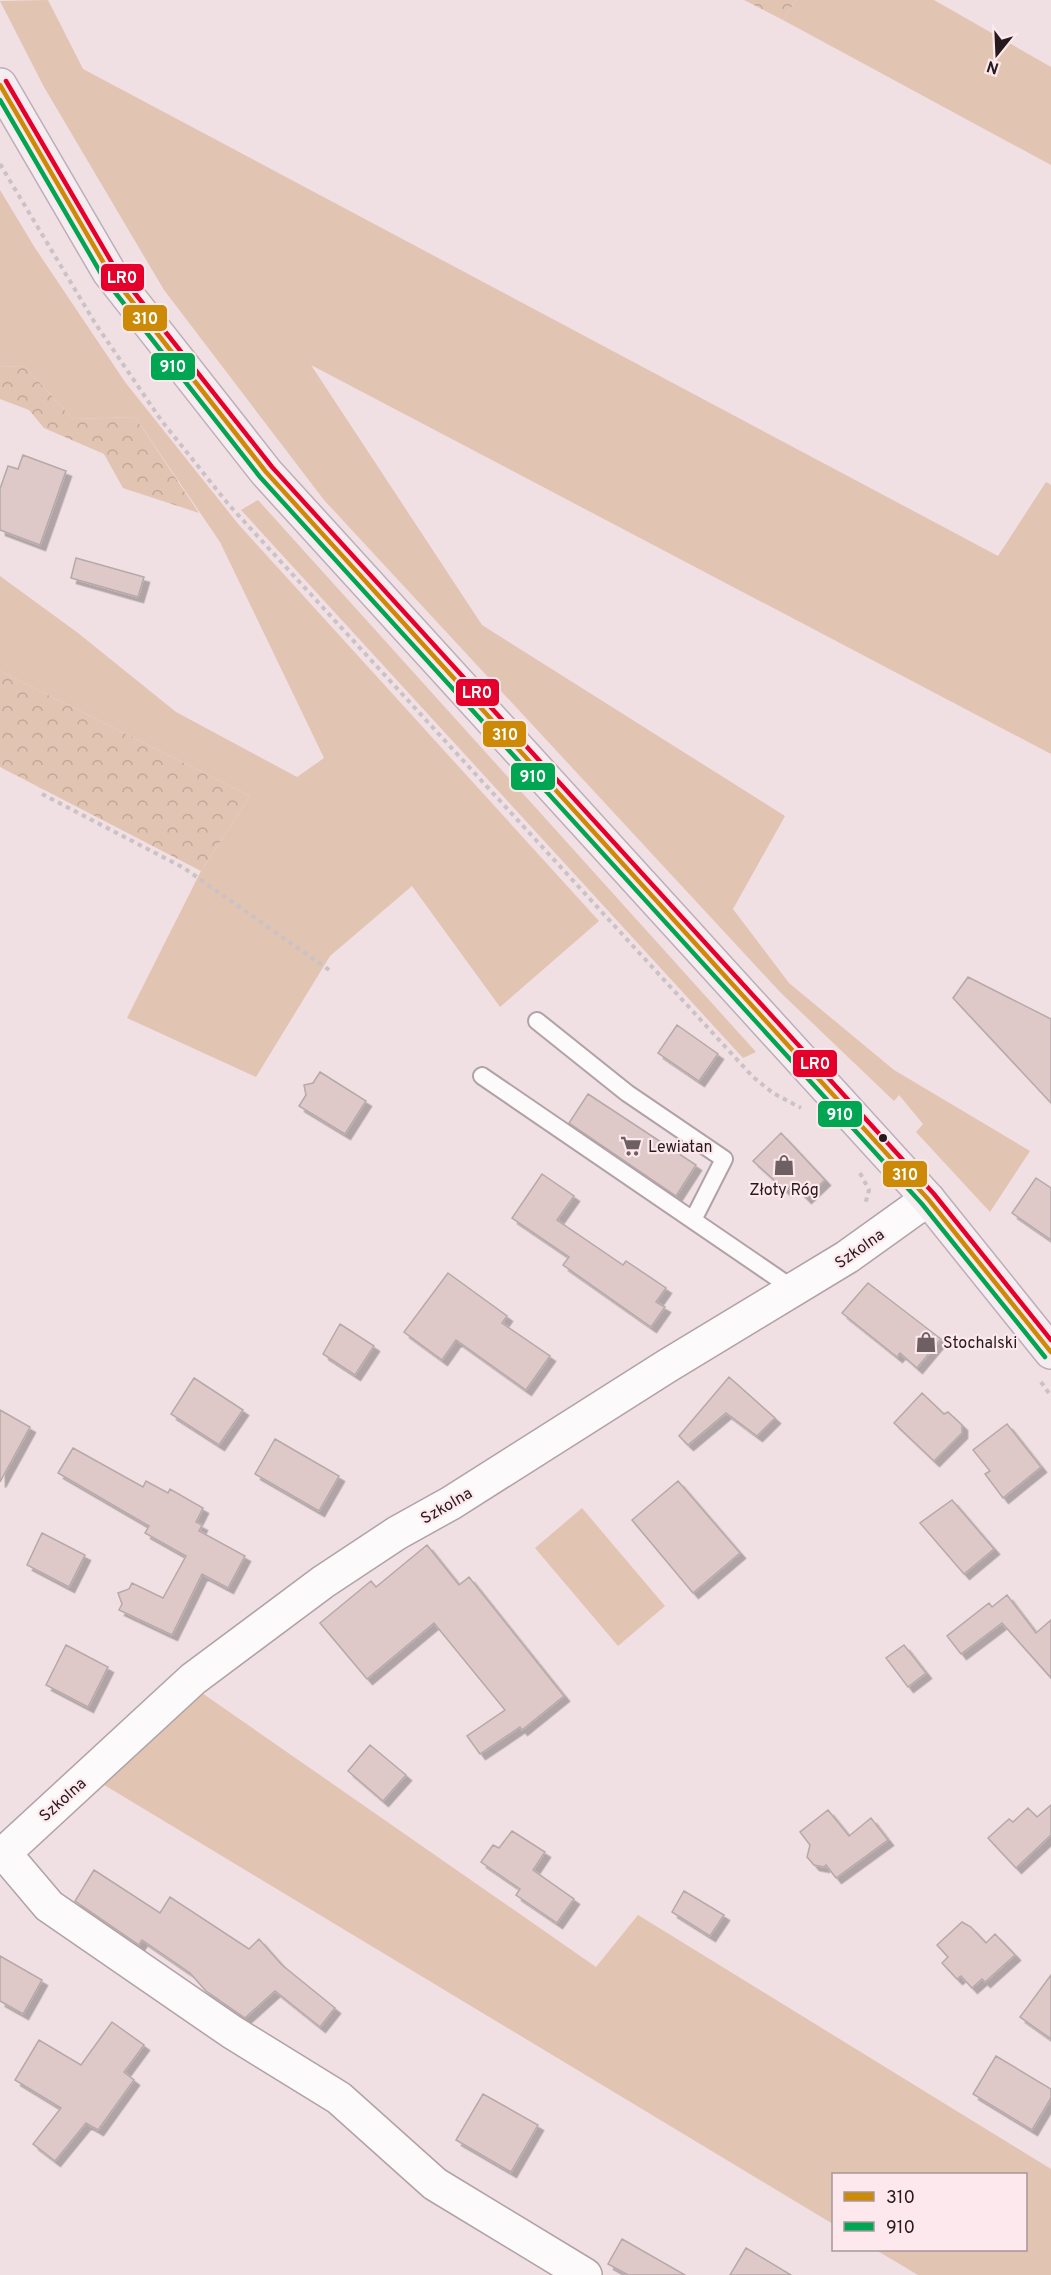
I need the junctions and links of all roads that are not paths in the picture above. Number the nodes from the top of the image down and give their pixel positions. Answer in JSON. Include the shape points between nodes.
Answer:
{"nodes":[{"id":1,"x":0,"y":85,"type":"edge"},
{"id":2,"x":537,"y":1021,"type":"dead end"},
{"id":3,"x":482,"y":1076,"type":"dead end"},
{"id":4,"x":928,"y":1199,"type":"junction"},
{"id":5,"x":693,"y":1220,"type":"junction"},
{"id":6,"x":795,"y":1290,"type":"junction"},
{"id":7,"x":1043,"y":1363,"type":"edge"},
{"id":8,"x":2,"y":1855,"type":"edge"},
{"id":9,"x":585,"y":2275,"type":"edge"}],
"edges":[{"from":1,"to":4,"type":"main road","via":[[110,272],[266,472]]},
{"from":2,"to":5,"type":"lane","via":[[627,1093],[724,1159]]},
{"from":3,"to":5,"type":"lane"},
{"from":4,"to":6,"type":"street","name":"Szkolna"},
{"from":4,"to":7,"type":"main road"},
{"from":5,"to":6,"type":"lane"},
{"from":6,"to":8,"type":"street","name":"Szkolna","via":[[323,1582],[193,1679]]},
{"from":8,"to":9,"type":"street","via":[[49,1906],[232,2032],[339,2098],[435,2184]]}]}
